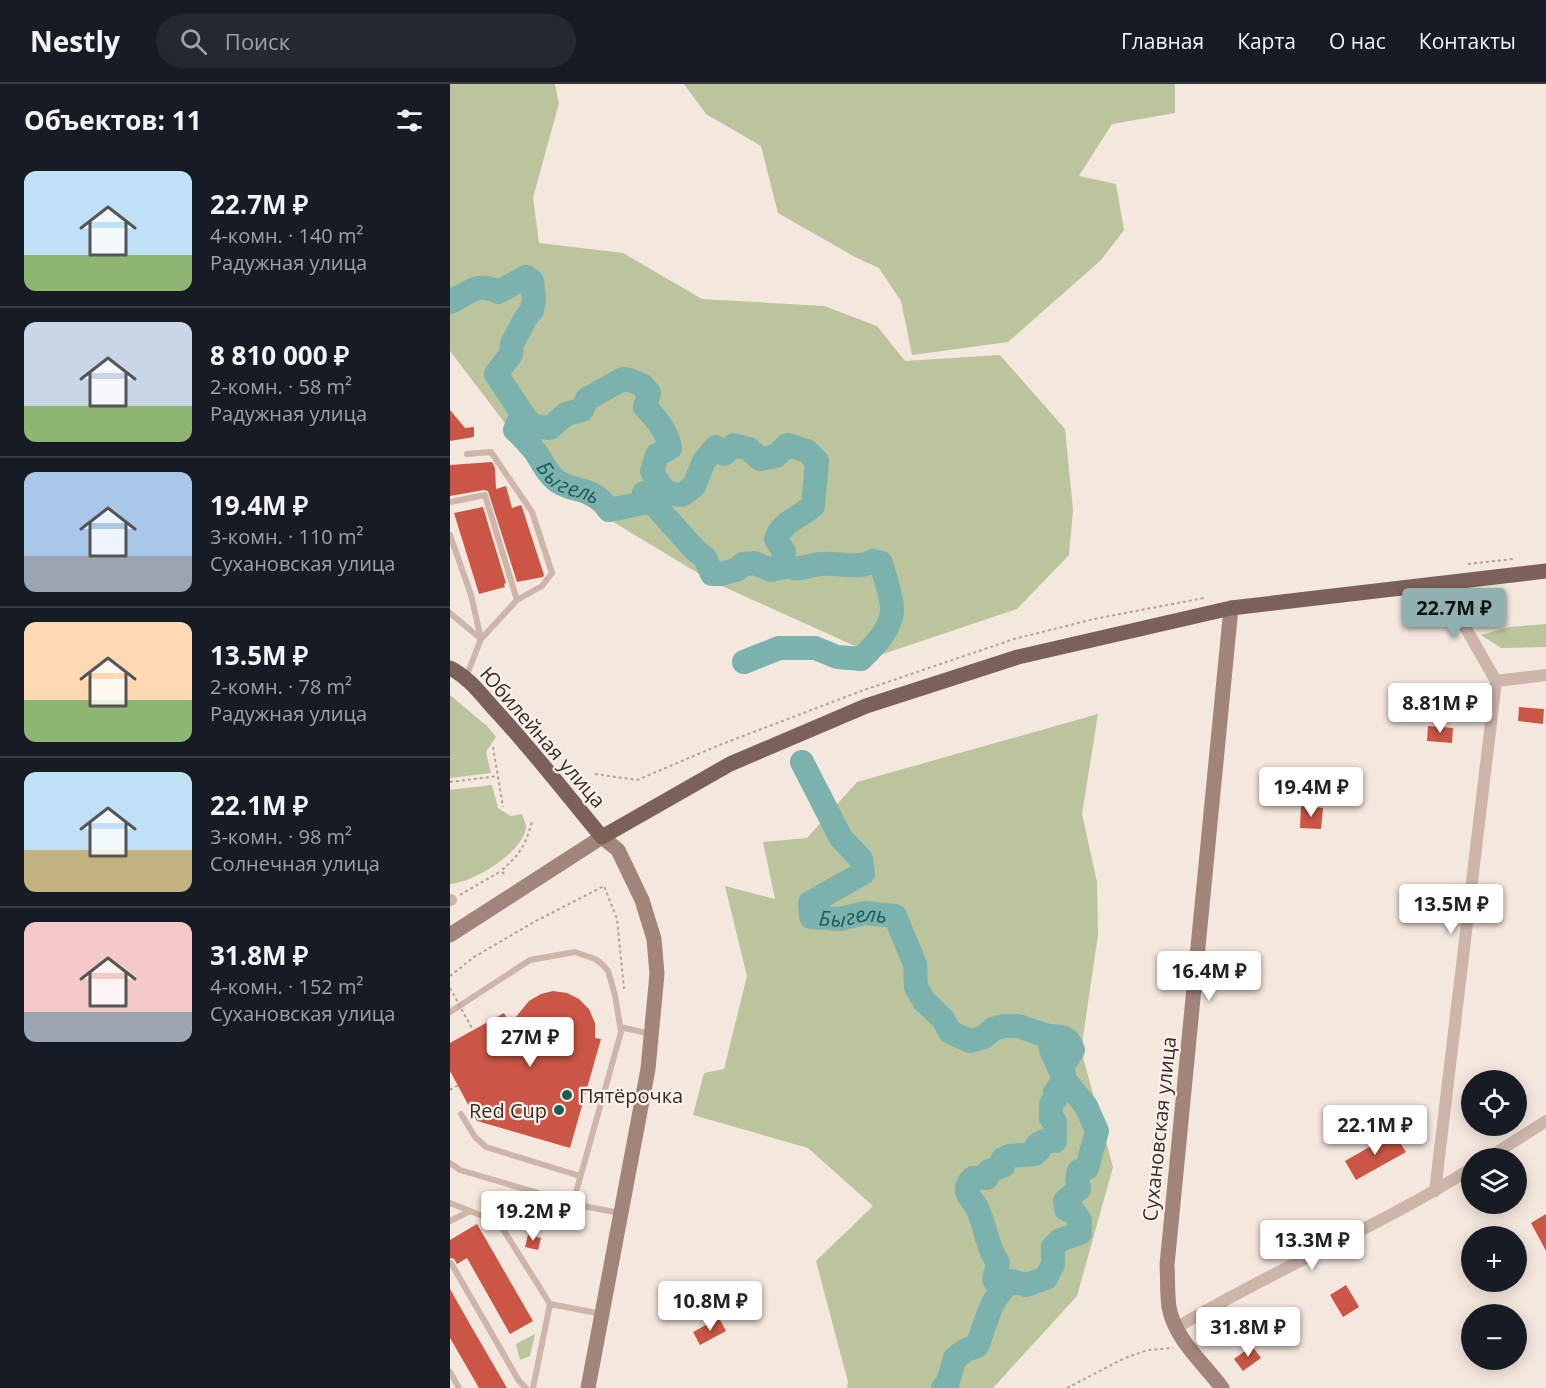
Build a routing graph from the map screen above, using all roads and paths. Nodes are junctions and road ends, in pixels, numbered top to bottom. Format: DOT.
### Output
graph roads {
  1 [pos="468,454"];
  2 [pos="450,502"];
  3 [pos="450,536"];
  4 [pos="1546,571"];
  5 [pos="1458,581"];
  6 [pos="518,600"];
  7 [pos="1231,608"];
  8 [pos="450,613"];
  9 [pos="481,639"];
  10 [pos="450,668"];
  11 [pos="1546,675"];
  12 [pos="466,678"];
  13 [pos="1496,681"];
  14 [pos="493,747"];
  15 [pos="595,774"];
  16 [pos="498,776"];
  17 [pos="637,780"];
  18 [pos="450,782"];
  19 [pos="503,807"];
  20 [pos="532,821"];
  21 [pos="602,837"];
  22 [pos="451,900"];
  23 [pos="531,918"];
  24 [pos="534,922"];
  25 [pos="450,935"];
  26 [pos="450,976"];
  27 [pos="450,988"];
  28 [pos="624,992"];
  29 [pos="450,1012"];
  30 [pos="620,1027"];
  31 [pos="473,1030"];
  32 [pos="651,1034"];
  33 [pos="458,1085"];
  34 [pos="450,1090"];
  35 [pos="461,1114"];
  36 [pos="1546,1121"];
  37 [pos="1504,1148"];
  38 [pos="450,1163"];
  39 [pos="1461,1175"];
  40 [pos="580,1176"];
  41 [pos="1435,1191"];
  42 [pos="450,1203"];
  43 [pos="573,1203"];
  44 [pos="470,1211"];
  45 [pos="621,1213"];
  46 [pos="450,1221"];
  47 [pos="450,1263"];
  48 [pos="550,1305"];
  49 [pos="602,1314"];
  50 [pos="1176,1328"];
  51 [pos="1187,1347"];
  52 [pos="450,1372"];
  53 [pos="459,1388"];
  54 [pos="526,1388"];
  55 [pos="533,1388"];
  56 [pos="588,1388"];
  57 [pos="1068,1388"];
  58 [pos="1222,1388"];
  1 -- 6 [label="lane"];
  2 -- 6 [label="lane"];
  3 -- 9 [label="lane"];
  4 -- 5 [label="main road"];
  5 -- 7 [label="main road"];
  5 -- 13 [label="street"];
  6 -- 9 [label="lane"];
  7 -- 21 [label="main road"];
  7 -- 50 [label="street, Сухановская улица"];
  8 -- 9 [label="lane"];
  9 -- 12 [label="lane"];
  10 -- 12 [label="main road, Юбилейная улица"];
  11 -- 13 [label="street"];
  12 -- 21 [label="main road, Юбилейная улица"];
  13 -- 41 [label="street"];
  14 -- 16 [label="path"];
  15 -- 17 [label="path"];
  16 -- 18 [label="path"];
  16 -- 19 [label="path"];
  20 -- 22 [label="path"];
  21 -- 25 [label="street"];
  21 -- 32 [label="street"];
  23 -- 24 [label="path"];
  24 -- 26 [label="path"];
  24 -- 28 [label="path"];
  27 -- 31 [label="path, bridge"];
  29 -- 30 [label="lane"];
  30 -- 32 [label="lane"];
  30 -- 40 [label="lane"];
  32 -- 45 [label="street"];
  33 -- 34 [label="path"];
  35 -- 40 [label="lane"];
  36 -- 37 [label="street"];
  38 -- 43 [label="lane"];
  39 -- 41 [label="street"];
  40 -- 43 [label="lane"];
  41 -- 50 [label="street"];
  42 -- 44 [label="lane"];
  43 -- 45 [label="lane"];
  44 -- 46 [label="lane"];
  44 -- 48 [label="lane"];
  45 -- 49 [label="street"];
  47 -- 54 [label="lane"];
  48 -- 49 [label="lane"];
  48 -- 55 [label="lane"];
  49 -- 56 [label="street"];
  50 -- 51 [label="street, Сухановская улица"];
  51 -- 57 [label="path"];
  51 -- 58 [label="street, Сухановская улица"];
  52 -- 53 [label="lane"];
}
